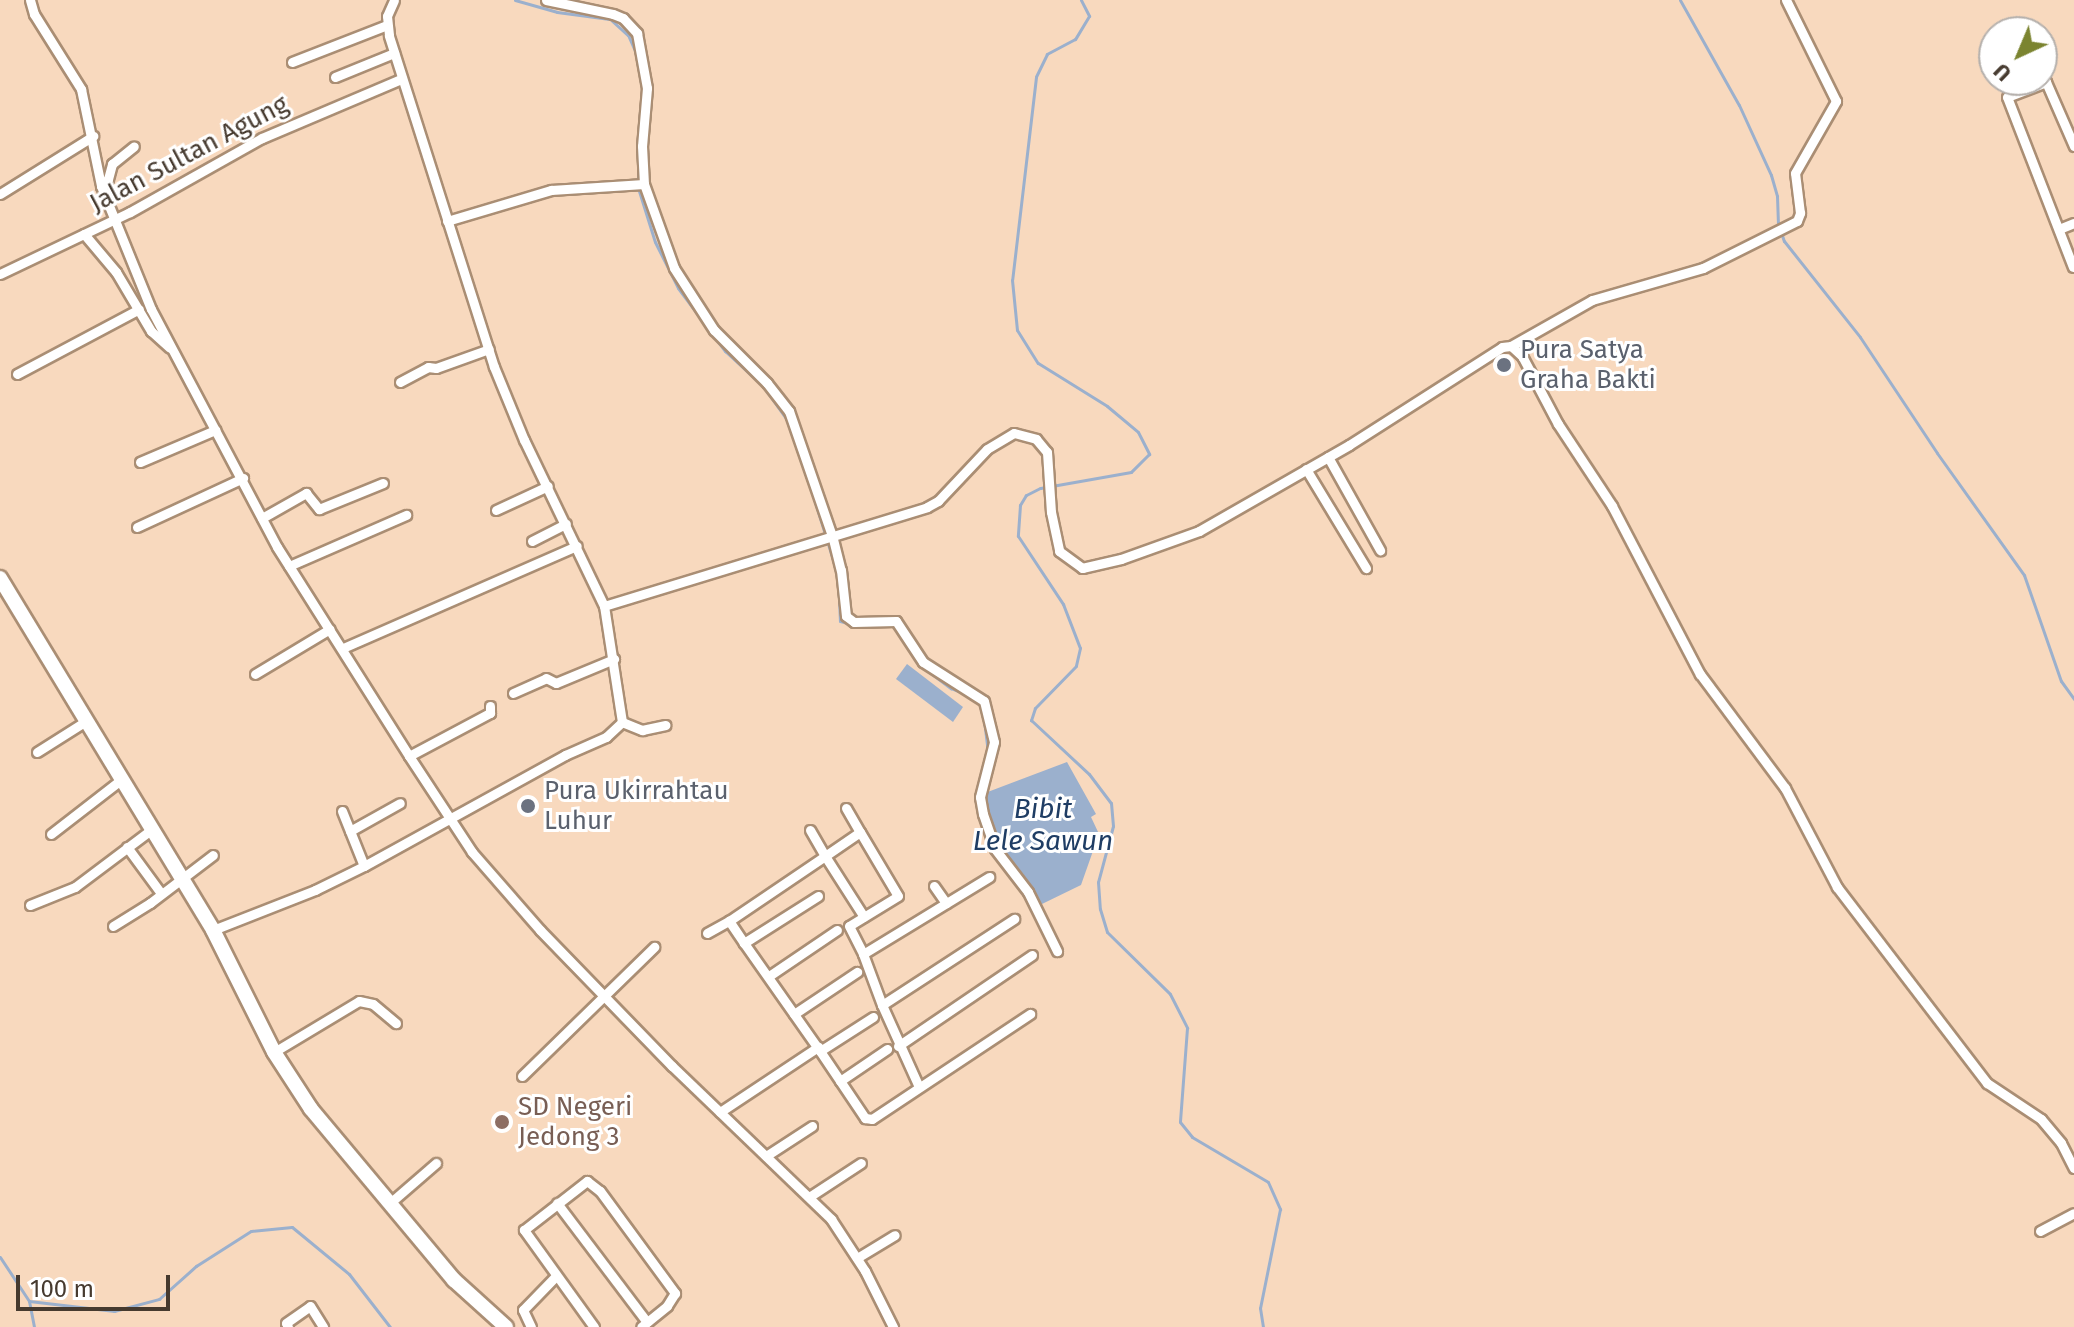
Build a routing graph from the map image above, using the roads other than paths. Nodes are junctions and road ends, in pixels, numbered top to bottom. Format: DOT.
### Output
graph roads {
  1 [pos="30,0"];
  2 [pos="394,0"];
  3 [pos="546,0"];
  4 [pos="1786,0"];
  5 [pos="387,25"];
  6 [pos="394,53"];
  7 [pos="292,62"];
  8 [pos="335,77"];
  9 [pos="401,79"];
  10 [pos="93,136"];
  11 [pos="134,146"];
  12 [pos="2074,146"];
  13 [pos="644,184"];
  14 [pos="101,186"];
  15 [pos="0,194"];
  16 [pos="113,220"];
  17 [pos="447,221"];
  18 [pos="2074,223"];
  19 [pos="2059,229"];
  20 [pos="84,234"];
  21 [pos="2073,267"];
  22 [pos="0,274"];
  23 [pos="139,309"];
  24 [pos="1511,346"];
  25 [pos="172,349"];
  26 [pos="489,349"];
  27 [pos="17,374"];
  28 [pos="400,382"];
  29 [pos="215,430"];
  30 [pos="1328,457"];
  31 [pos="140,462"];
  32 [pos="1306,469"];
  33 [pos="243,478"];
  34 [pos="383,483"];
  35 [pos="548,486"];
  36 [pos="496,510"];
  37 [pos="406,515"];
  38 [pos="262,518"];
  39 [pos="566,524"];
  40 [pos="137,527"];
  41 [pos="828,540"];
  42 [pos="532,541"];
  43 [pos="577,546"];
  44 [pos="1380,550"];
  45 [pos="289,566"];
  46 [pos="1366,568"];
  47 [pos="0,578"];
  48 [pos="604,606"];
  49 [pos="330,629"];
  50 [pos="343,648"];
  51 [pos="614,659"];
  52 [pos="255,674"];
  53 [pos="513,693"];
  54 [pos="490,706"];
  55 [pos="86,721"];
  56 [pos="622,722"];
  57 [pos="665,725"];
  58 [pos="37,752"];
  59 [pos="409,756"];
  60 [pos="122,779"];
  61 [pos="400,803"];
  62 [pos="846,808"];
  63 [pos="342,811"];
  64 [pos="451,819"];
  65 [pos="151,830"];
  66 [pos="810,830"];
  67 [pos="350,831"];
  68 [pos="860,832"];
  69 [pos="51,834"];
  70 [pos="127,847"];
  71 [pos="213,855"];
  72 [pos="825,856"];
  73 [pos="364,866"];
  74 [pos="989,877"];
  75 [pos="179,878"];
  76 [pos="934,886"];
  77 [pos="160,892"];
  78 [pos="818,896"];
  79 [pos="946,903"];
  80 [pos="30,905"];
  81 [pos="864,917"];
  82 [pos="1014,919"];
  83 [pos="729,921"];
  84 [pos="113,926"];
  85 [pos="213,930"];
  86 [pos="837,930"];
  87 [pos="707,933"];
  88 [pos="744,943"];
  89 [pos="654,947"];
  90 [pos="1057,951"];
  91 [pos="863,954"];
  92 [pos="1032,955"];
  93 [pos="857,972"];
  94 [pos="769,976"];
  95 [pos="604,998"];
  96 [pos="882,1005"];
  97 [pos="794,1014"];
  98 [pos="1030,1014"];
  99 [pos="873,1017"];
  100 [pos="396,1023"];
  101 [pos="898,1046"];
  102 [pos="819,1049"];
  103 [pos="887,1049"];
  104 [pos="274,1052"];
  105 [pos="522,1076"];
  106 [pos="840,1081"];
  107 [pos="919,1087"];
  108 [pos="720,1112"];
  109 [pos="812,1126"];
  110 [pos="766,1156"];
  111 [pos="436,1163"];
  112 [pos="861,1163"];
  113 [pos="2073,1166"];
  114 [pos="809,1197"];
  115 [pos="390,1203"];
  116 [pos="557,1203"];
  117 [pos="2074,1213"];
  118 [pos="2040,1231"];
  119 [pos="895,1235"];
  120 [pos="857,1258"];
  121 [pos="556,1276"];
  122 [pos="644,1325"];
  123 [pos="288,1327"];
  124 [pos="323,1327"];
  125 [pos="506,1327"];
  126 [pos="531,1327"];
  127 [pos="594,1327"];
  128 [pos="893,1327"];
  1 -- 10 [label="street"];
  2 -- 5 [label="street"];
  3 -- 13 [label="street"];
  4 -- 24 [label="street"];
  5 -- 6 [label="street"];
  5 -- 7 [label="street"];
  6 -- 8 [label="street"];
  6 -- 9 [label="street"];
  9 -- 16 [label="street, Jalan Sultan Agung"];
  9 -- 17 [label="street"];
  10 -- 14 [label="street"];
  10 -- 15 [label="street"];
  11 -- 14 [label="street"];
  12 -- 19 [label="street"];
  13 -- 17 [label="street"];
  13 -- 41 [label="street"];
  14 -- 16 [label="street"];
  16 -- 20 [label="street, Jalan Sultan Agung"];
  16 -- 25 [label="street"];
  17 -- 26 [label="street"];
  18 -- 19 [label="street"];
  19 -- 21 [label="street"];
  20 -- 22 [label="street, Jalan Sultan Agung"];
  20 -- 23 [label="street"];
  23 -- 25 [label="street"];
  23 -- 27 [label="street"];
  24 -- 30 [label="street"];
  24 -- 113 [label="street"];
  25 -- 29 [label="street"];
  26 -- 28 [label="street"];
  26 -- 35 [label="street"];
  29 -- 31 [label="street"];
  29 -- 33 [label="street"];
  30 -- 32 [label="street"];
  30 -- 44 [label="street"];
  32 -- 41 [label="street"];
  32 -- 46 [label="street"];
  33 -- 38 [label="street"];
  33 -- 40 [label="street"];
  34 -- 38 [label="street"];
  35 -- 36 [label="street"];
  35 -- 39 [label="street"];
  37 -- 45 [label="street"];
  38 -- 45 [label="street"];
  39 -- 42 [label="street"];
  39 -- 43 [label="street"];
  41 -- 48 [label="street"];
  41 -- 90 [label="street"];
  43 -- 48 [label="street"];
  43 -- 50 [label="street"];
  45 -- 49 [label="street"];
  47 -- 55 [label="street"];
  48 -- 51 [label="street"];
  49 -- 50 [label="street"];
  49 -- 52 [label="street"];
  50 -- 59 [label="street"];
  51 -- 53 [label="street"];
  51 -- 56 [label="street"];
  54 -- 59 [label="street"];
  55 -- 58 [label="street"];
  55 -- 60 [label="street"];
  56 -- 57 [label="street"];
  56 -- 64 [label="street"];
  59 -- 64 [label="street"];
  60 -- 65 [label="street"];
  60 -- 69 [label="street"];
  61 -- 67 [label="street"];
  62 -- 68 [label="street"];
  63 -- 67 [label="street"];
  64 -- 73 [label="street"];
  64 -- 95 [label="street"];
  65 -- 70 [label="street"];
  65 -- 75 [label="street"];
  66 -- 72 [label="street"];
  67 -- 73 [label="street"];
  68 -- 72 [label="street"];
  68 -- 81 [label="street"];
  70 -- 77 [label="street"];
  70 -- 80 [label="street"];
  71 -- 75 [label="street"];
  72 -- 81 [label="street"];
  72 -- 83 [label="street"];
  73 -- 85 [label="street"];
  74 -- 79 [label="street"];
  75 -- 77 [label="street"];
  75 -- 85 [label="street"];
  76 -- 79 [label="street"];
  77 -- 84 [label="street"];
  78 -- 88 [label="street"];
  79 -- 91 [label="street"];
  81 -- 91 [label="street"];
  82 -- 96 [label="street"];
  83 -- 87 [label="street"];
  83 -- 88 [label="street"];
  85 -- 104 [label="street"];
  86 -- 94 [label="street"];
  88 -- 94 [label="street"];
  89 -- 95 [label="street"];
  91 -- 96 [label="street"];
  92 -- 101 [label="street"];
  93 -- 97 [label="street"];
  94 -- 97 [label="street"];
  95 -- 105 [label="street"];
  95 -- 108 [label="street"];
  96 -- 101 [label="street"];
  97 -- 102 [label="street"];
  98 -- 107 [label="street"];
  99 -- 102 [label="street"];
  100 -- 104 [label="street"];
  101 -- 107 [label="street"];
  102 -- 106 [label="street"];
  102 -- 108 [label="street"];
  103 -- 106 [label="street"];
  104 -- 115 [label="street"];
  106 -- 107 [label="street"];
  108 -- 110 [label="street"];
  109 -- 110 [label="street"];
  110 -- 114 [label="street"];
  111 -- 115 [label="street"];
  112 -- 114 [label="street"];
  114 -- 120 [label="street"];
  115 -- 125 [label="street"];
  116 -- 121 [label="street"];
  116 -- 122 [label="street"];
  116 -- 122 [label="street"];
  117 -- 118 [label="street"];
  119 -- 120 [label="street"];
  120 -- 128 [label="street"];
  121 -- 126 [label="street"];
  121 -- 127 [label="street"];
  123 -- 124 [label="street"];
}
